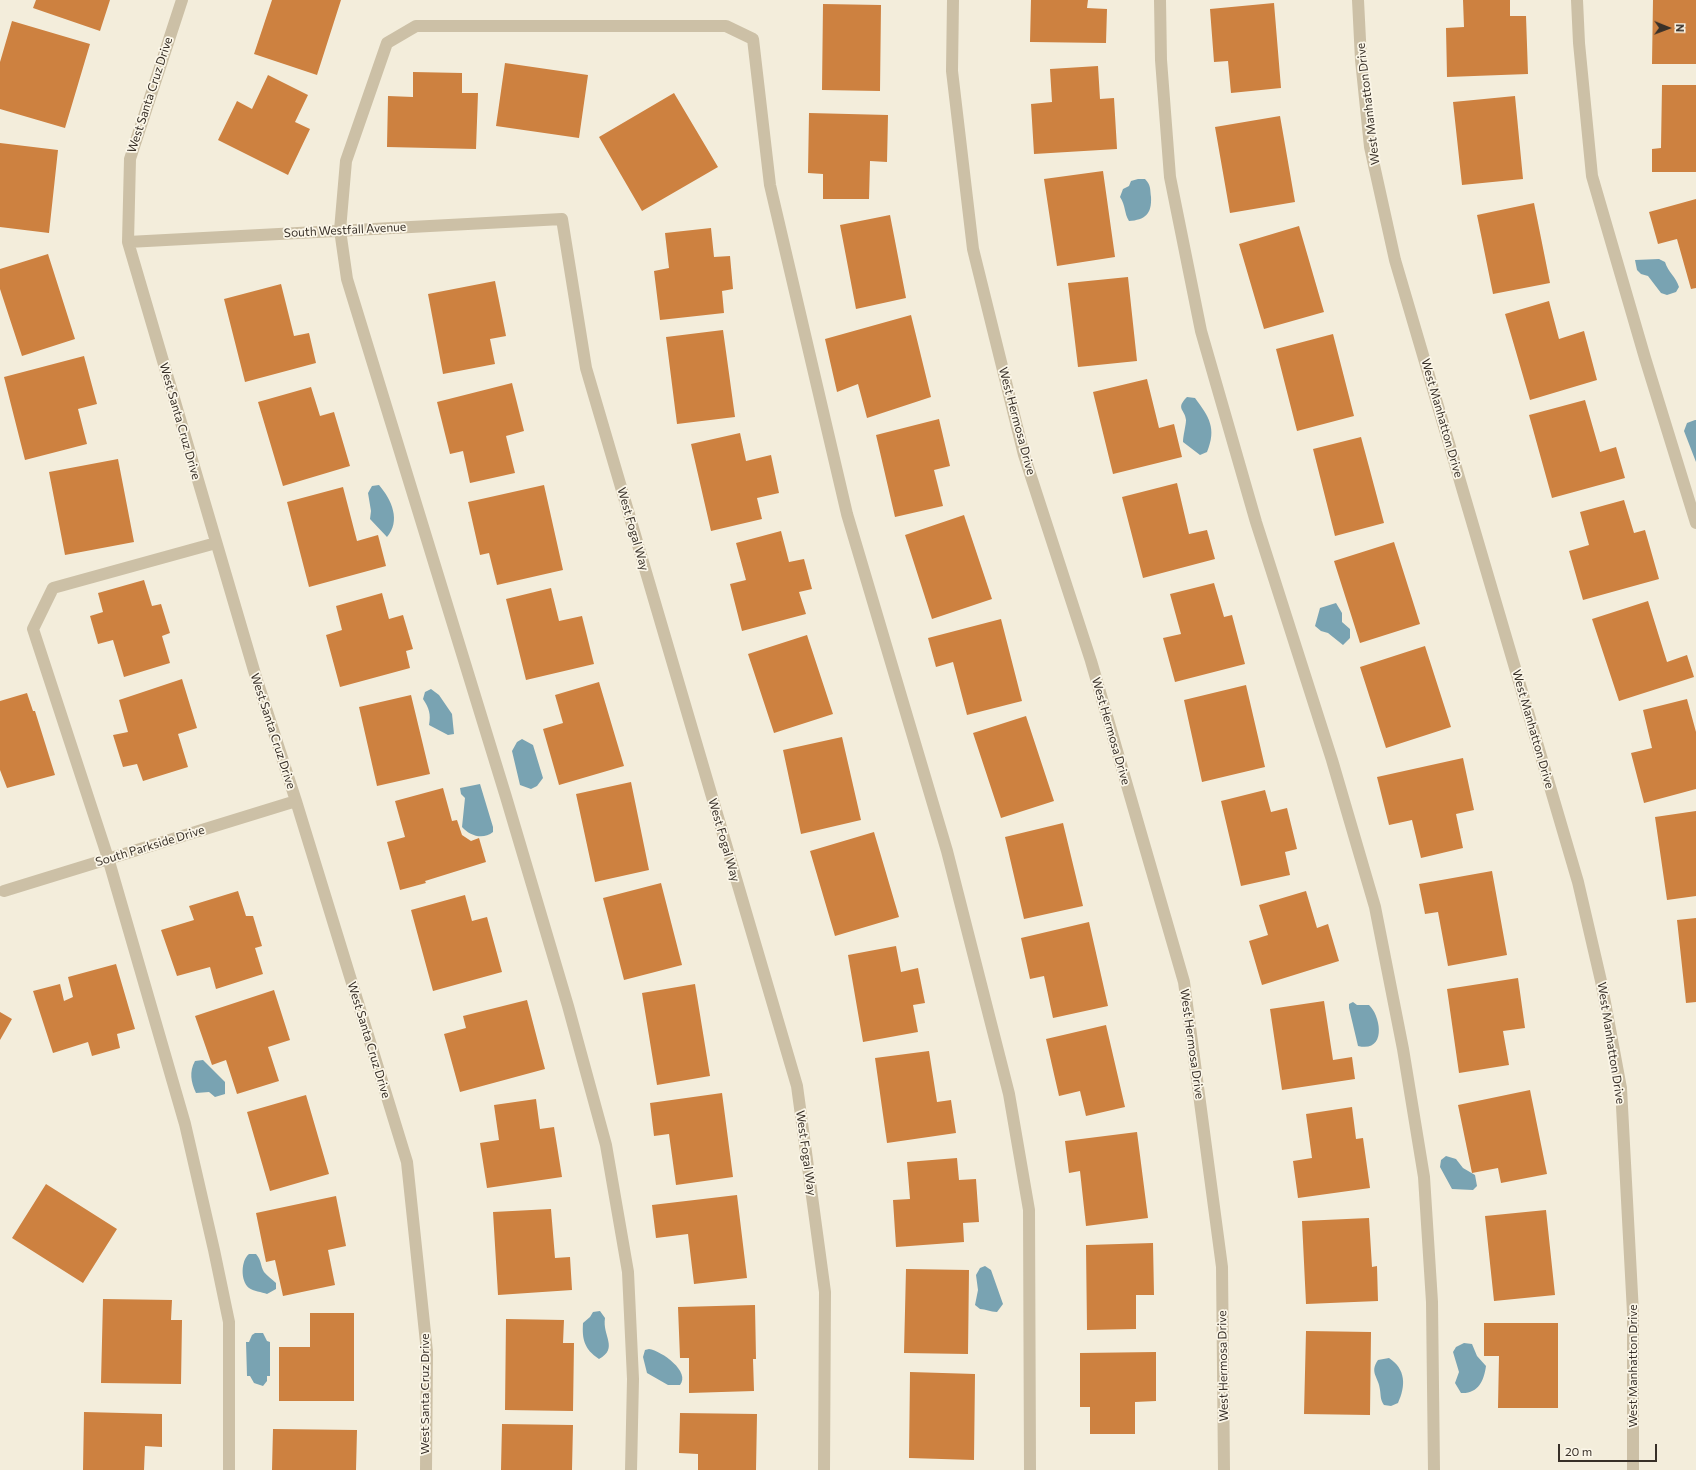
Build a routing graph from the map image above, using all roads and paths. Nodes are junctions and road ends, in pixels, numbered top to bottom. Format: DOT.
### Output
graph roads {
  1 [pos="182,0"];
  2 [pos="953,0"];
  3 [pos="1160,0"];
  4 [pos="1358,0"];
  5 [pos="1577,0"];
  6 [pos="562,219"];
  7 [pos="340,230"];
  8 [pos="128,242"];
  9 [pos="1696,523"];
  10 [pos="216,543"];
  11 [pos="296,801"];
  12 [pos="108,858"];
  13 [pos="4,891"];
  14 [pos="229,1470"];
  15 [pos="426,1470"];
  16 [pos="632,1470"];
  17 [pos="824,1470"];
  18 [pos="1030,1470"];
  19 [pos="1224,1470"];
  20 [pos="1434,1470"];
  21 [pos="1633,1470"];
  1 -- 8 [label="street, West Santa Cruz Drive"];
  2 -- 19 [label="street, West Hermosa Drive"];
  3 -- 20 [label="street"];
  4 -- 21 [label="street, West Manhatton Drive"];
  5 -- 9 [label="street"];
  6 -- 7 [label="street, South Westfall Avenue"];
  6 -- 17 [label="street, West Fogal Way"];
  7 -- 8 [label="street, South Westfall Avenue"];
  7 -- 16 [label="street"];
  7 -- 18 [label="street"];
  8 -- 10 [label="street, West Santa Cruz Drive"];
  10 -- 11 [label="street, West Santa Cruz Drive"];
  10 -- 12 [label="street"];
  11 -- 12 [label="street, South Parkside Drive"];
  11 -- 15 [label="street, West Santa Cruz Drive"];
  12 -- 13 [label="street, South Parkside Drive"];
  12 -- 14 [label="street"];
}
